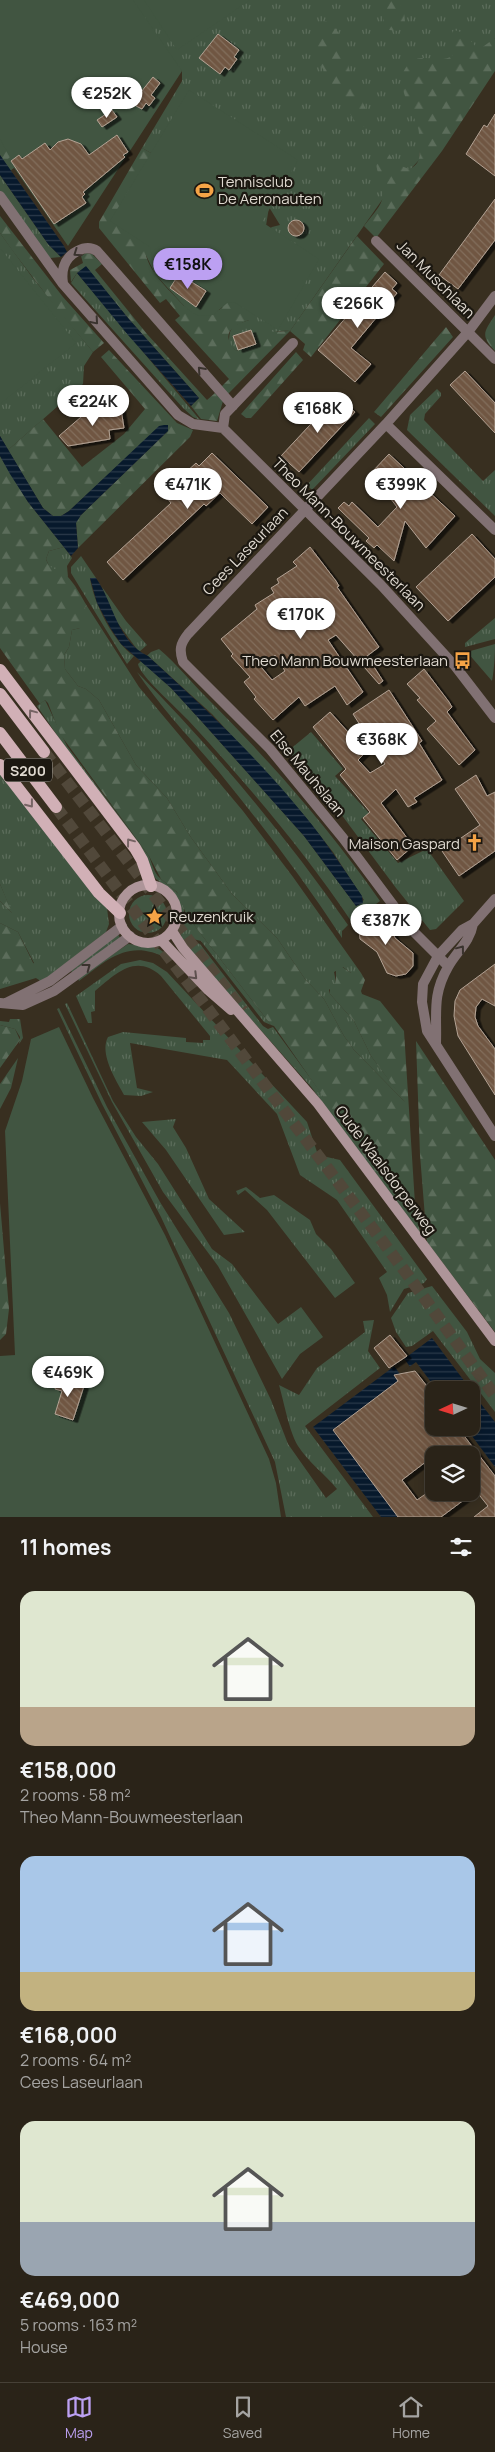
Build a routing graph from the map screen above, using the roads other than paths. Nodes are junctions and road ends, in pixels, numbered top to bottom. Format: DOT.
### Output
graph roads {
  1 [pos="0,196"];
  2 [pos="376,241"];
  3 [pos="63,284"];
  4 [pos="495,296"];
  5 [pos="468,332"];
  6 [pos="294,343"];
  7 [pos="495,359"];
  8 [pos="233,406"];
  9 [pos="386,424"];
  10 [pos="223,428"];
  11 [pos="305,510"];
  12 [pos="495,530"];
  13 [pos="180,650"];
  14 [pos="0,670"];
  15 [pos="0,694"];
  16 [pos="495,718"];
  17 [pos="0,733"];
  18 [pos="44,752"];
  19 [pos="0,765"];
  20 [pos="56,807"];
  21 [pos="151,886"];
  22 [pos="495,899"];
  23 [pos="120,913"];
  24 [pos="473,924"];
  25 [pos="122,926"];
  26 [pos="172,931"];
  27 [pos="130,936"];
  28 [pos="161,940"];
  29 [pos="438,956"];
  30 [pos="448,966"];
  31 [pos="435,1000"];
  32 [pos="422,1002"];
  33 [pos="3,1003"];
  34 [pos="246,1022"];
  35 [pos="436,1043"];
  36 [pos="495,1136"];
  37 [pos="495,1342"];
  1 -- 3 [label="street"];
  2 -- 5 [label="street, Jan Muschlaan"];
  8 -- 3 [label="street, one-way"];
  3 -- 10 [label="street, one-way"];
  4 -- 5 [label="street, Cees Laseurlaan"];
  5 -- 7 [label="street, Jan Muschlaan"];
  5 -- 9 [label="street, Cees Laseurlaan"];
  6 -- 8 [label="street"];
  8 -- 10 [label="street"];
  9 -- 11 [label="street, Cees Laseurlaan"];
  9 -- 12 [label="street"];
  10 -- 11 [label="street, Theo Mann-Bouwmeesterlaan"];
  11 -- 13 [label="street, Cees Laseurlaan"];
  11 -- 16 [label="street, Theo Mann-Bouwmeesterlaan"];
  13 -- 29 [label="street, Else Mauhslaan"];
  21 -- 14 [label="main road, one-way"];
  15 -- 18 [label="main road, S200"];
  17 -- 20 [label="main road, S200"];
  19 -- 23 [label="main road, one-way"];
  21 -- 23 [label="main road"];
  21 -- 26 [label="main road"];
  22 -- 24 [label="street"];
  23 -- 25 [label="main road"];
  24 -- 29 [label="street"];
  30 -- 24 [label="street, one-way"];
  25 -- 27 [label="main road"];
  25 -- 33 [label="street"];
  26 -- 28 [label="main road"];
  26 -- 34 [label="main road, Oude Waalsdorperweg"];
  27 -- 28 [label="main road"];
  33 -- 27 [label="street, one-way"];
  28 -- 34 [label="main road, Oude Waalsdorperweg, one-way"];
  29 -- 30 [label="street, Else Mauhslaan"];
  29 -- 32 [label="street"];
  30 -- 31 [label="street"];
  31 -- 32 [label="street"];
  31 -- 35 [label="street"];
  32 -- 35 [label="street"];
  34 -- 37 [label="main road, Oude Waalsdorperweg"];
  35 -- 36 [label="street"];
}
